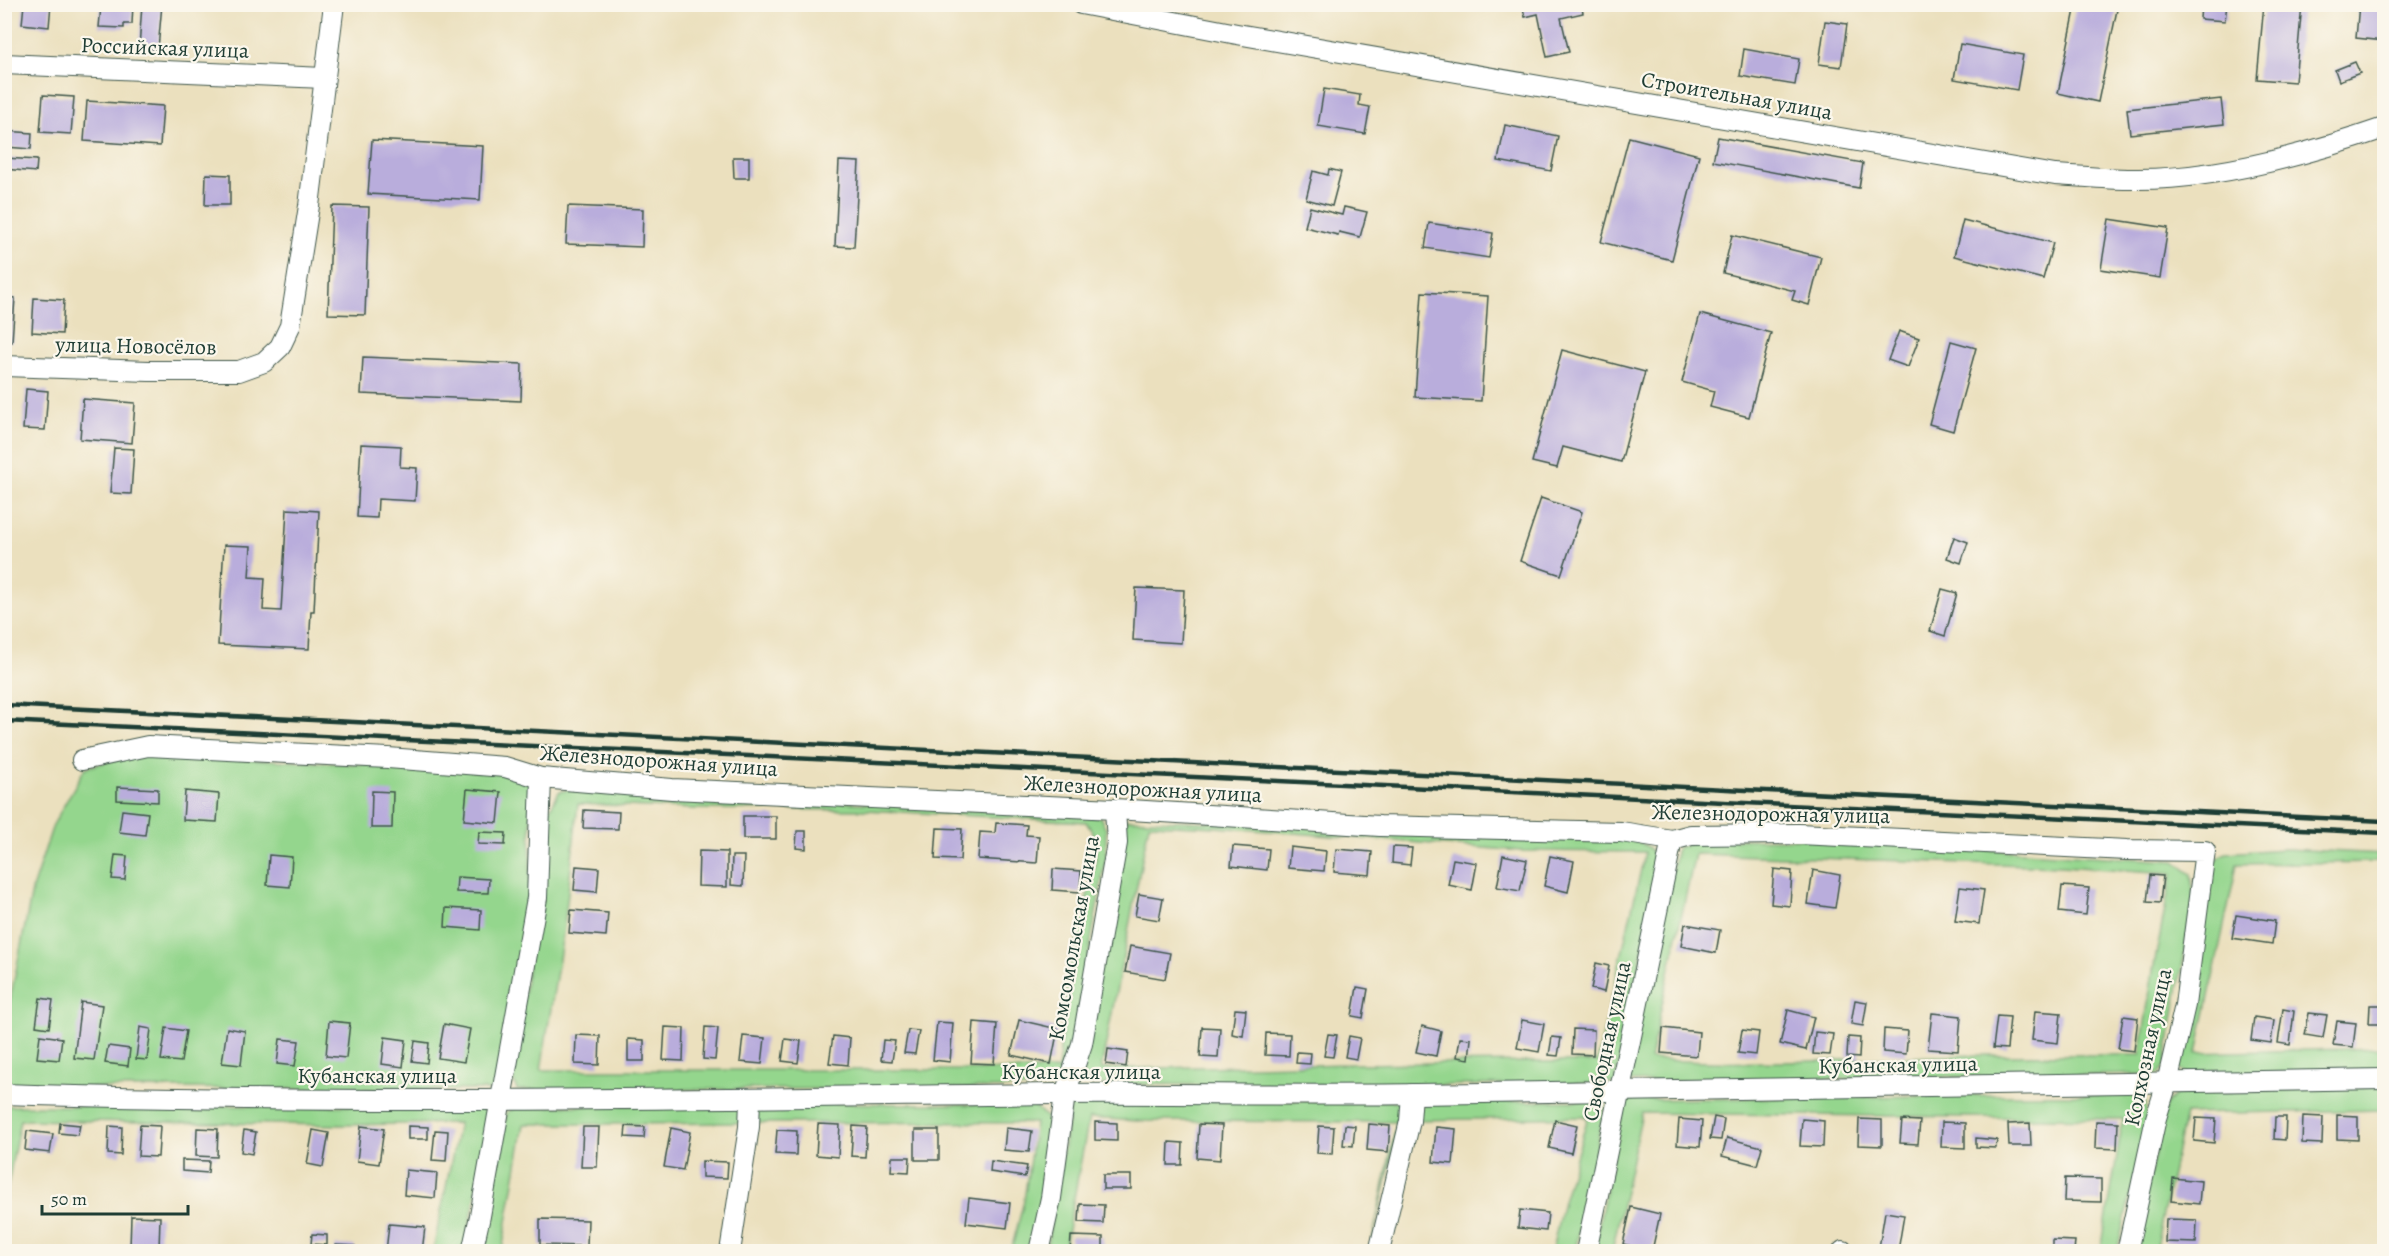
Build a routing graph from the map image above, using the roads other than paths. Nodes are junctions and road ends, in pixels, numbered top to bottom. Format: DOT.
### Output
graph roads {
  1 [pos="334,4"];
  2 [pos="1081,4"];
  3 [pos="4,64"];
  4 [pos="324,78"];
  5 [pos="2385,128"];
  6 [pos="4,366"];
  7 [pos="82,760"];
  8 [pos="541,778"];
  9 [pos="1115,809"];
  10 [pos="1672,840"];
  11 [pos="2205,851"];
  12 [pos="2385,1079"];
  13 [pos="2167,1083"];
  14 [pos="1620,1090"];
  15 [pos="4,1094"];
  16 [pos="1065,1094"];
  17 [pos="1412,1094"];
  18 [pos="750,1098"];
  19 [pos="501,1099"];
  20 [pos="472,1251"];
  21 [pos="730,1251"];
  22 [pos="1039,1251"];
  23 [pos="1379,1251"];
  24 [pos="1586,1251"];
  25 [pos="2127,1251"];
  1 -- 4 [label="street"];
  2 -- 5 [label="street, Строительная улица"];
  3 -- 4 [label="street, Российская улица"];
  4 -- 6 [label="street, улица Новосёлов"];
  7 -- 8 [label="street, Железнодорожная улица"];
  8 -- 9 [label="street, Железнодорожная улица"];
  8 -- 19 [label="street"];
  9 -- 10 [label="street, Железнодорожная улица"];
  9 -- 16 [label="street, Комсомольская улица"];
  10 -- 11 [label="street, Железнодорожная улица"];
  10 -- 14 [label="street, Свободная улица"];
  11 -- 13 [label="street, Колхозная улица"];
  12 -- 13 [label="street, Кубанская улица"];
  13 -- 14 [label="street, Кубанская улица"];
  13 -- 25 [label="street, Колхозная улица"];
  14 -- 17 [label="street, Кубанская улица"];
  14 -- 24 [label="street, Свободная улица"];
  15 -- 19 [label="street, Кубанская улица"];
  16 -- 17 [label="street, Кубанская улица"];
  16 -- 18 [label="street, Кубанская улица"];
  16 -- 22 [label="street, Комсомольская улица"];
  17 -- 23 [label="street"];
  18 -- 19 [label="street, Кубанская улица"];
  18 -- 21 [label="street"];
  19 -- 20 [label="street"];
}
